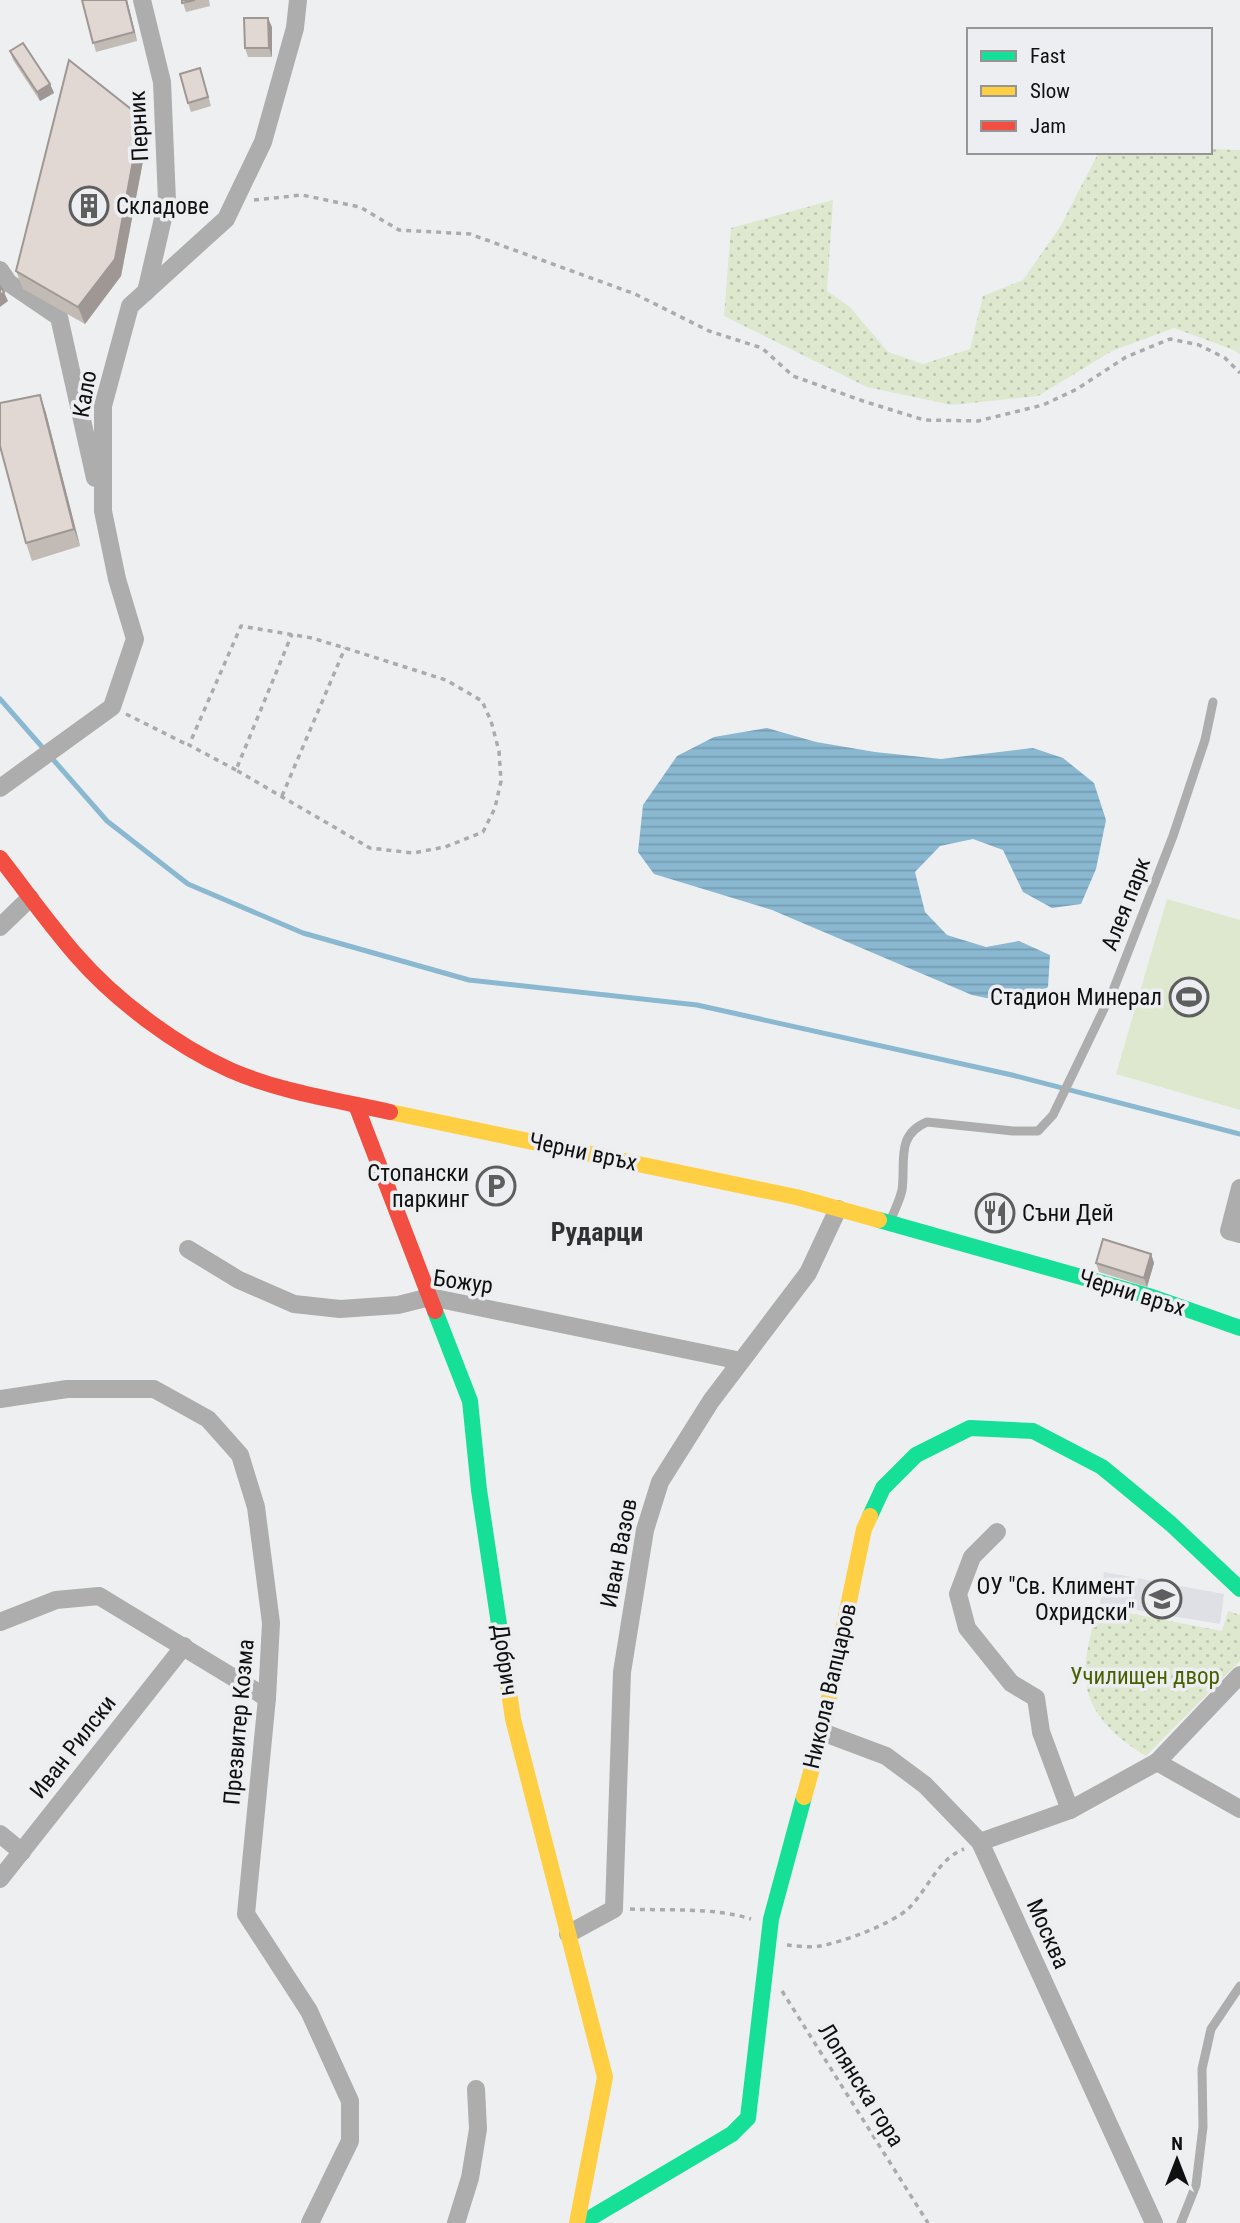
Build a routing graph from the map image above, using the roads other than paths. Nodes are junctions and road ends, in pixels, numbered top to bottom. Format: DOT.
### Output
graph roads {
  1 [pos="142,0"];
  2 [pos="298,0"];
  3 [pos="0,270"];
  4 [pos="146,292"];
  5 [pos="103,511"];
  6 [pos="1213,702"];
  7 [pos="0,788"];
  8 [pos="0,858"];
  9 [pos="30,898"];
  10 [pos="0,927"];
  11 [pos="356,1105"];
  12 [pos="1240,1188"];
  13 [pos="838,1209"];
  14 [pos="889,1223"];
  15 [pos="1240,1234"];
  16 [pos="187,1250"];
  17 [pos="430,1297"];
  18 [pos="1240,1328"];
  19 [pos="741,1361"];
  20 [pos="0,1399"];
  21 [pos="997,1532"];
  22 [pos="1240,1589"];
  23 [pos="0,1622"];
  24 [pos="184,1646"];
  25 [pos="1240,1675"];
  26 [pos="267,1698"];
  27 [pos="822,1732"];
  28 [pos="1157,1762"];
  29 [pos="1240,1809"];
  30 [pos="1070,1810"];
  31 [pos="0,1834"];
  32 [pos="980,1842"];
  33 [pos="22,1852"];
  34 [pos="0,1879"];
  35 [pos="568,1934"];
  36 [pos="1240,1986"];
  37 [pos="476,2089"];
  38 [pos="310,2223"];
  39 [pos="456,2223"];
  40 [pos="579,2223"];
  41 [pos="1154,2223"];
  42 [pos="1181,2223"];
  1 -- 4 [label="street, Перник"];
  2 -- 4 [label="street, Кало"];
  3 -- 5 [label="street"];
  4 -- 5 [label="street, Кало"];
  5 -- 7 [label="street, Кало"];
  6 -- 14 [label="lane, Алея парк"];
  8 -- 9 [label="street, Черни връх"];
  9 -- 10 [label="street"];
  9 -- 11 [label="street, Черни връх"];
  11 -- 13 [label="street, Черни връх"];
  11 -- 17 [label="street, Добрич"];
  12 -- 15 [label="street"];
  13 -- 14 [label="street, Черни връх"];
  13 -- 19 [label="street, Иван Вазов"];
  14 -- 18 [label="street, Черни връх"];
  16 -- 17 [label="street, Божур"];
  17 -- 19 [label="street, Божур"];
  17 -- 35 [label="street, Добрич"];
  19 -- 35 [label="street, Иван Вазов"];
  20 -- 26 [label="street, Презвитер Козма"];
  21 -- 30 [label="street"];
  22 -- 27 [label="street, Никола Вапцаров"];
  23 -- 24 [label="street"];
  24 -- 26 [label="street"];
  24 -- 33 [label="street, Иван Рилски"];
  25 -- 28 [label="street"];
  26 -- 38 [label="street, Презвитер Козма"];
  27 -- 32 [label="street, Москва"];
  27 -- 40 [label="street, Никола Вапцаров"];
  28 -- 29 [label="street"];
  28 -- 30 [label="street"];
  30 -- 32 [label="street"];
  31 -- 33 [label="street"];
  32 -- 41 [label="street, Москва"];
  33 -- 34 [label="street, Иван Рилски"];
  35 -- 40 [label="street, Добрич"];
  36 -- 42 [label="lane"];
  37 -- 39 [label="street"];
}
